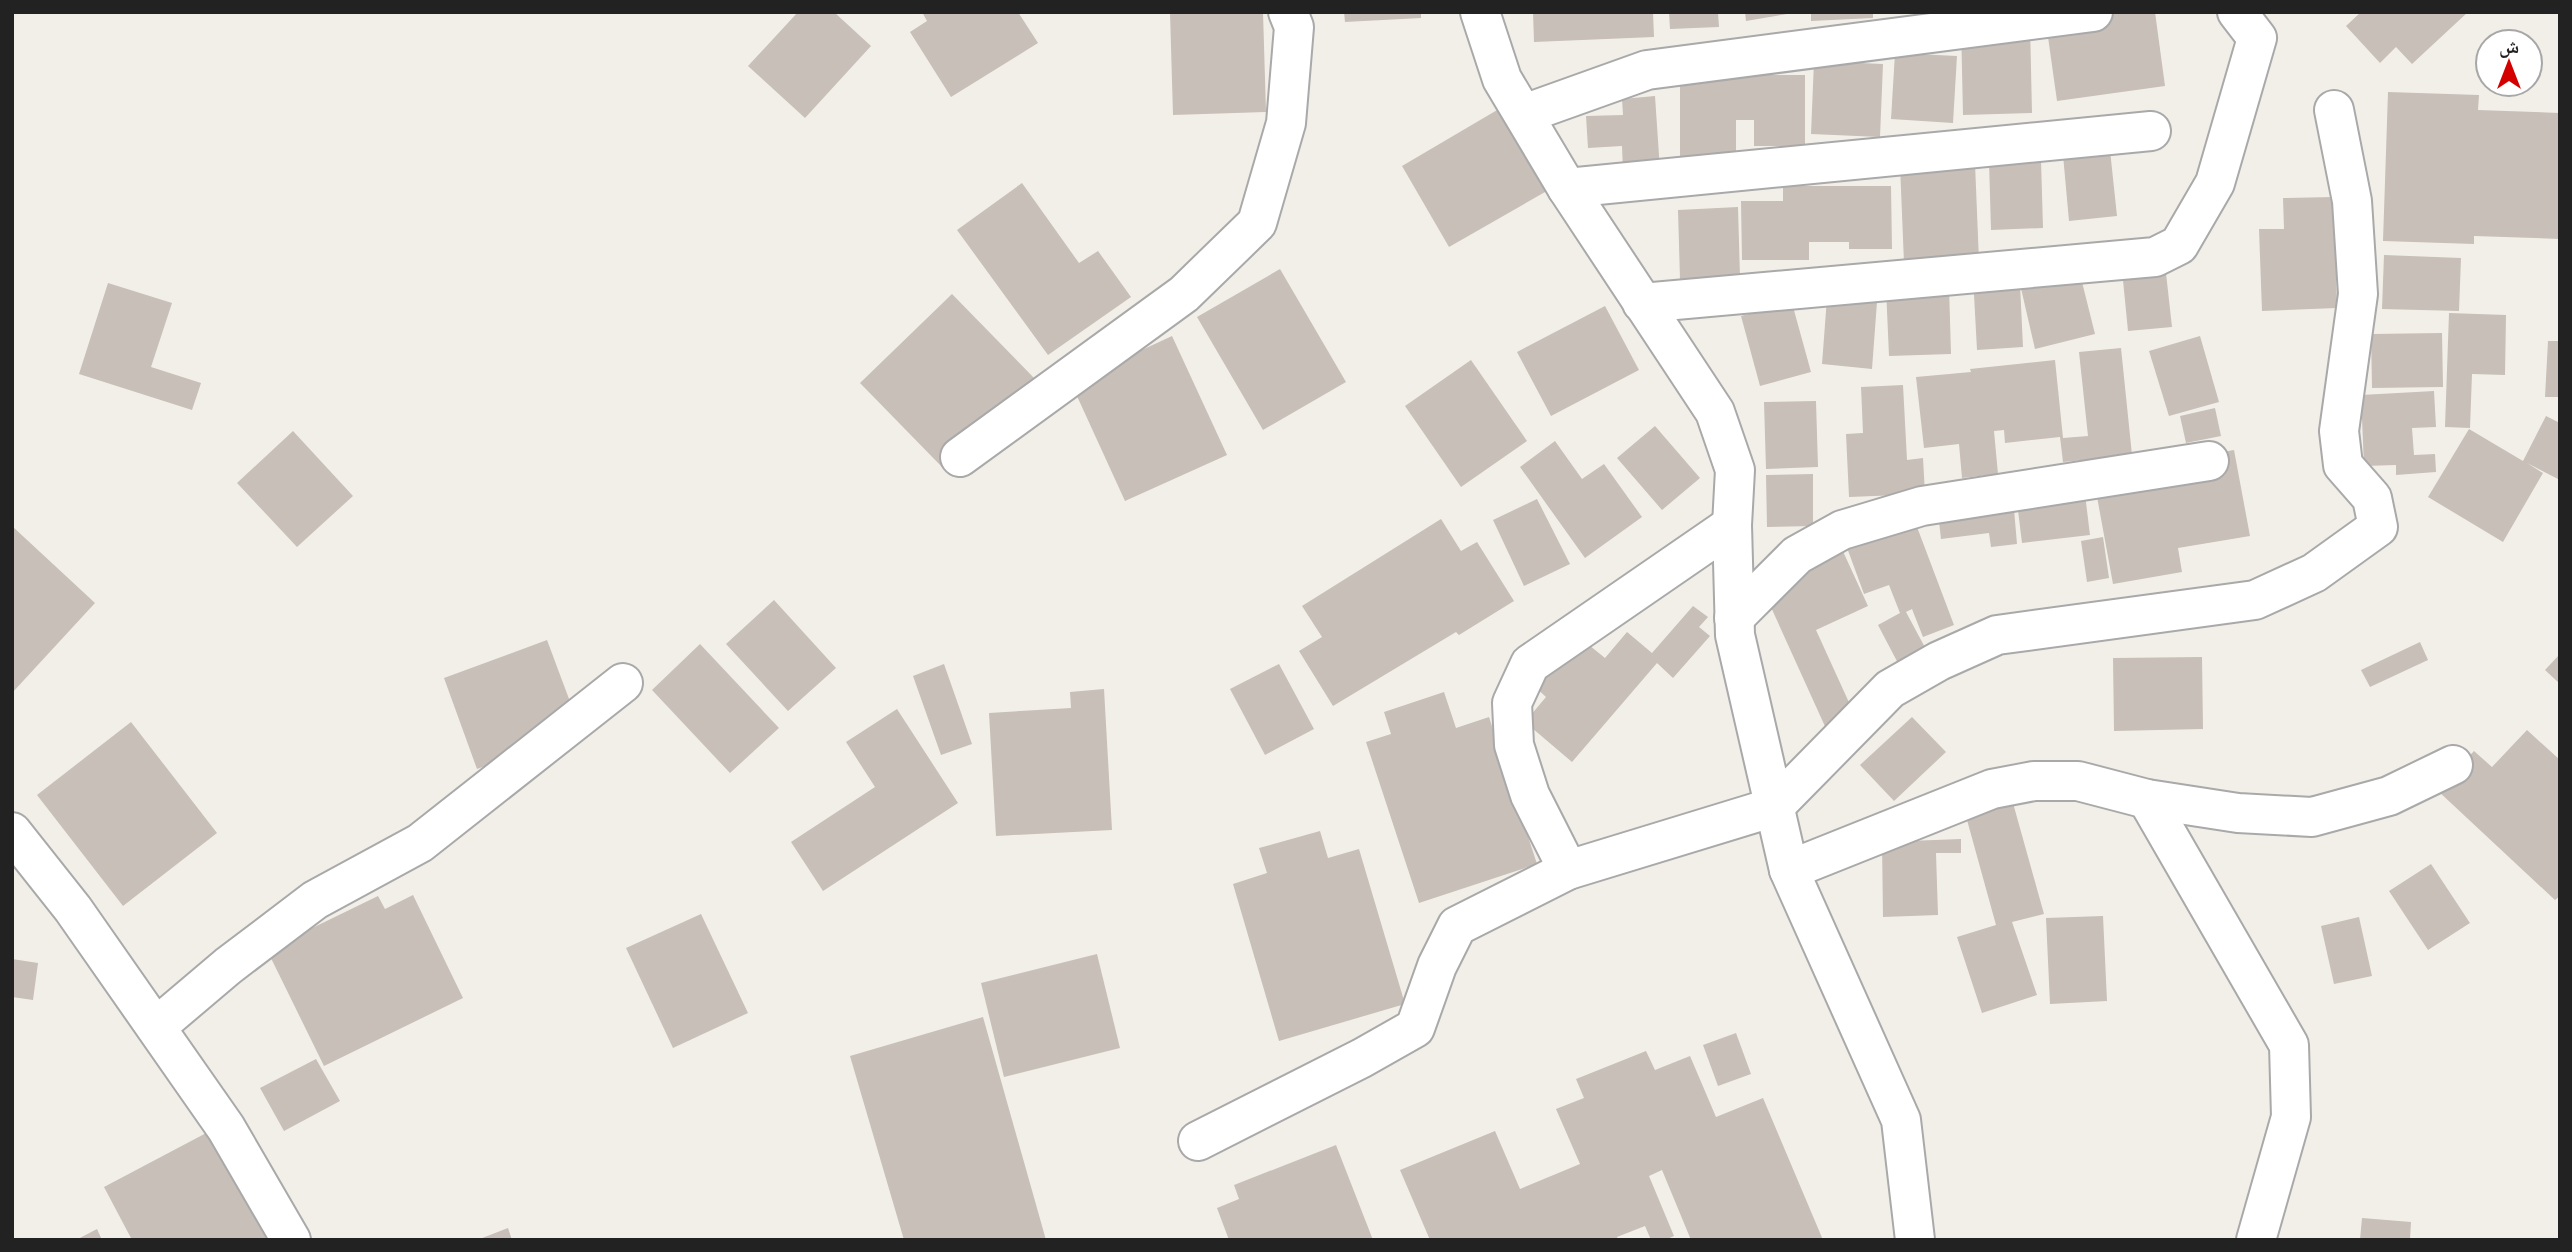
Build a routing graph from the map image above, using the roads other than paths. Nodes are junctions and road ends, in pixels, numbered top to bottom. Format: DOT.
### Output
graph roads {
  1 [pos="1288,12"];
  2 [pos="1479,12"];
  3 [pos="2093,12"];
  4 [pos="2239,13"];
  5 [pos="2334,110"];
  6 [pos="1524,114"];
  7 [pos="2151,131"];
  8 [pos="1567,188"];
  9 [pos="1642,303"];
  10 [pos="960,457"];
  11 [pos="2209,461"];
  12 [pos="1732,525"];
  13 [pos="1734,618"];
  14 [pos="623,683"];
  15 [pos="2454,765"];
  16 [pos="2147,799"];
  17 [pos="1774,807"];
  18 [pos="12,832"];
  19 [pos="1568,870"];
  20 [pos="1789,870"];
  21 [pos="156,1027"];
  22 [pos="1198,1141"];
  23 [pos="291,1240"];
  24 [pos="1914,1240"];
  25 [pos="2256,1240"];
  1 -- 10 [label="street"];
  2 -- 6 [label="street"];
  3 -- 6 [label="street"];
  4 -- 9 [label="street"];
  5 -- 17 [label="street"];
  6 -- 8 [label="street"];
  7 -- 8 [label="street"];
  8 -- 9 [label="street"];
  9 -- 12 [label="street"];
  11 -- 13 [label="street"];
  12 -- 13 [label="street"];
  12 -- 19 [label="street"];
  13 -- 17 [label="street"];
  14 -- 21 [label="street"];
  15 -- 16 [label="street"];
  16 -- 20 [label="street"];
  16 -- 25 [label="street"];
  17 -- 19 [label="street"];
  17 -- 20 [label="street"];
  18 -- 21 [label="street"];
  19 -- 22 [label="street"];
  20 -- 24 [label="street"];
  21 -- 23 [label="street"];
}
